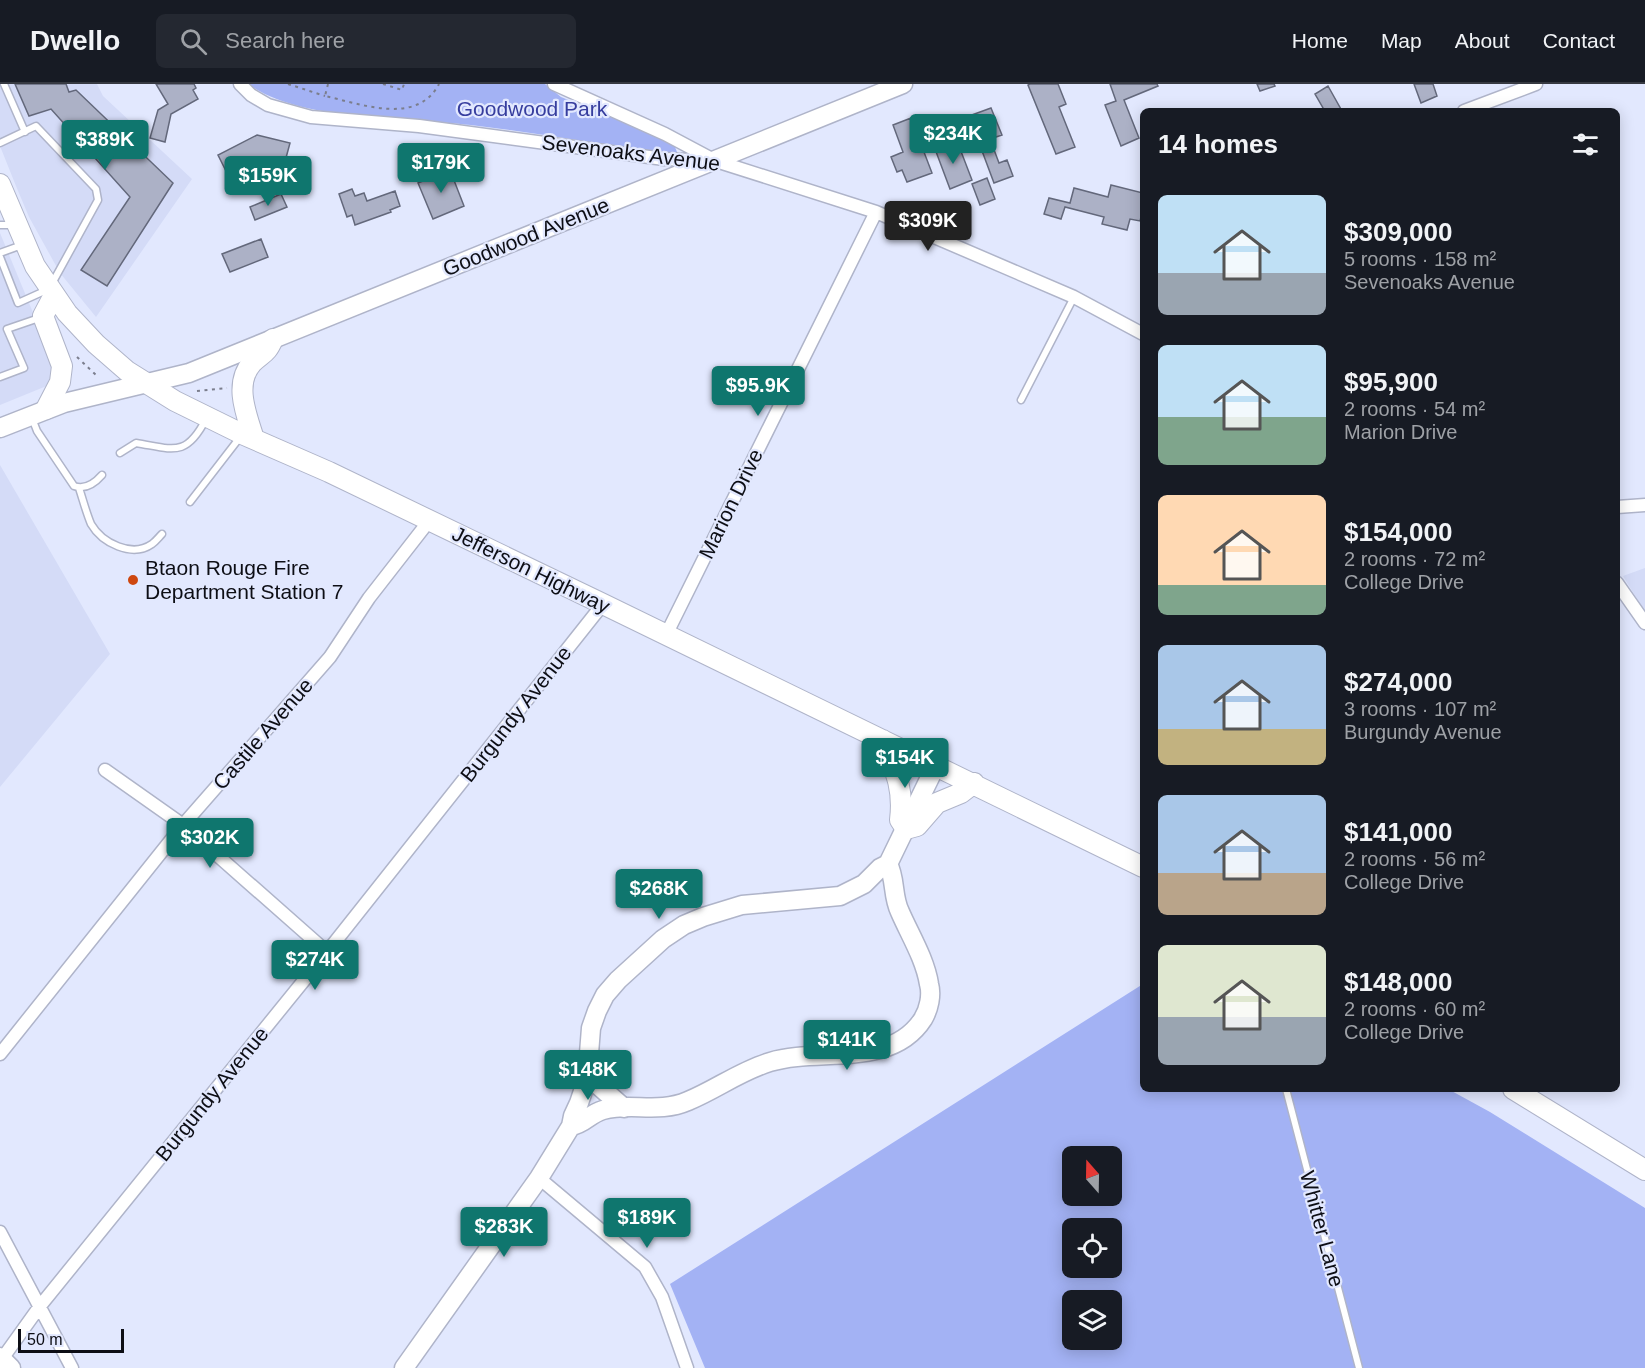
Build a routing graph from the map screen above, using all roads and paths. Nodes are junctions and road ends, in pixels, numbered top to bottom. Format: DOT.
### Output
graph roads {
  1 [pos="4,84"];
  2 [pos="240,84"];
  3 [pos="288,84"];
  4 [pos="328,84"];
  5 [pos="383,84"];
  6 [pos="404,84"];
  7 [pos="439,84"];
  8 [pos="554,84"];
  9 [pos="1536,84"];
  10 [pos="899,85"];
  11 [pos="325,96"];
  12 [pos="1472,108"];
  13 [pos="25,132"];
  14 [pos="0,143"];
  15 [pos="716,161"];
  16 [pos="0,184"];
  17 [pos="876,212"];
  18 [pos="8,225"];
  19 [pos="25,244"];
  20 [pos="0,255"];
  21 [pos="51,292"];
  22 [pos="1074,297"];
  23 [pos="43,316"];
  24 [pos="1140,332"];
  25 [pos="273,339"];
  26 [pos="73,356"];
  27 [pos="97,376"];
  28 [pos="0,377"];
  29 [pos="147,384"];
  30 [pos="200,387"];
  31 [pos="228,388"];
  32 [pos="206,390"];
  33 [pos="197,391"];
  34 [pos="1021,400"];
  35 [pos="38,412"];
  36 [pos="207,417"];
  37 [pos="0,428"];
  38 [pos="248,437"];
  39 [pos="120,453"];
  40 [pos="102,475"];
  41 [pos="80,488"];
  42 [pos="190,502"];
  43 [pos="1645,506"];
  44 [pos="1620,507"];
  45 [pos="429,521"];
  46 [pos="162,534"];
  47 [pos="1620,587"];
  48 [pos="603,604"];
  49 [pos="1645,623"];
  50 [pos="666,635"];
  51 [pos="883,740"];
  52 [pos="936,765"];
  53 [pos="105,770"];
  54 [pos="974,783"];
  55 [pos="183,825"];
  56 [pos="906,829"];
  57 [pos="888,864"];
  58 [pos="1140,866"];
  59 [pos="327,952"];
  60 [pos="0,1054"];
  61 [pos="588,1066"];
  62 [pos="1287,1092"];
  63 [pos="1518,1092"];
  64 [pos="624,1108"];
  65 [pos="571,1126"];
  66 [pos="1645,1170"];
  67 [pos="539,1178"];
  68 [pos="0,1232"];
  69 [pos="40,1306"];
  70 [pos="3,1361"];
  71 [pos="72,1368"];
  72 [pos="404,1368"];
  73 [pos="687,1368"];
  74 [pos="1359,1368"];
  1 -- 13 [label="lane"];
  2 -- 15 [label="street, Sevenoaks Avenue"];
  3 -- 11 [label="path"];
  4 -- 11 [label="path"];
  5 -- 6 [label="path"];
  7 -- 11 [label="path"];
  8 -- 15 [label="street"];
  9 -- 12 [label="street"];
  10 -- 15 [label="street, Goodwood Avenue"];
  13 -- 14 [label="lane"];
  13 -- 21 [label="lane"];
  15 -- 17 [label="street, Sevenoaks Avenue"];
  15 -- 25 [label="street, Goodwood Avenue"];
  16 -- 18 [label="main road, Jefferson Highway"];
  17 -- 22 [label="street, Sevenoaks Avenue"];
  17 -- 50 [label="street, Marion Drive"];
  18 -- 19 [label="main road, Jefferson Highway"];
  19 -- 20 [label="lane"];
  19 -- 21 [label="main road, Jefferson Highway"];
  20 -- 21 [label="lane"];
  21 -- 23 [label="main road"];
  21 -- 29 [label="main road, Jefferson Highway"];
  22 -- 24 [label="street, Sevenoaks Avenue"];
  22 -- 34 [label="lane"];
  23 -- 28 [label="lane"];
  23 -- 35 [label="main road"];
  25 -- 29 [label="street, Goodwood Avenue"];
  25 -- 38 [label="main road"];
  26 -- 27 [label="path"];
  29 -- 35 [label="street, Goodwood Avenue"];
  29 -- 36 [label="main road, Jefferson Highway"];
  30 -- 32 [label="path"];
  31 -- 32 [label="path"];
  32 -- 33 [label="path"];
  35 -- 37 [label="street, Goodwood Avenue"];
  35 -- 41 [label="lane"];
  36 -- 38 [label="main road, Jefferson Highway"];
  36 -- 39 [label="lane"];
  38 -- 42 [label="lane"];
  38 -- 45 [label="main road, Jefferson Highway"];
  40 -- 41 [label="lane"];
  41 -- 46 [label="lane"];
  43 -- 44 [label="street"];
  45 -- 48 [label="main road, Jefferson Highway"];
  45 -- 55 [label="street, Castile Avenue"];
  47 -- 49 [label="street"];
  48 -- 50 [label="main road, Jefferson Highway"];
  48 -- 59 [label="street, Burgundy Avenue"];
  50 -- 51 [label="main road, Jefferson Highway"];
  51 -- 52 [label="main road, Jefferson Highway"];
  51 -- 56 [label="main road"];
  52 -- 54 [label="main road, Jefferson Highway"];
  52 -- 56 [label="street"];
  53 -- 55 [label="street"];
  54 -- 56 [label="main road"];
  54 -- 58 [label="main road, Jefferson Highway"];
  55 -- 59 [label="street"];
  55 -- 60 [label="street, Castile Avenue"];
  56 -- 57 [label="street"];
  57 -- 61 [label="street"];
  57 -- 64 [label="street"];
  59 -- 69 [label="street, Burgundy Avenue"];
  61 -- 64 [label="street"];
  61 -- 65 [label="street"];
  62 -- 74 [label="lane, Whitter Lane"];
  63 -- 66 [label="main road"];
  64 -- 65 [label="street"];
  65 -- 67 [label="street"];
  67 -- 72 [label="street"];
  67 -- 73 [label="street"];
  68 -- 69 [label="street"];
  69 -- 70 [label="street, Burgundy Avenue"];
  69 -- 71 [label="street"];
}
